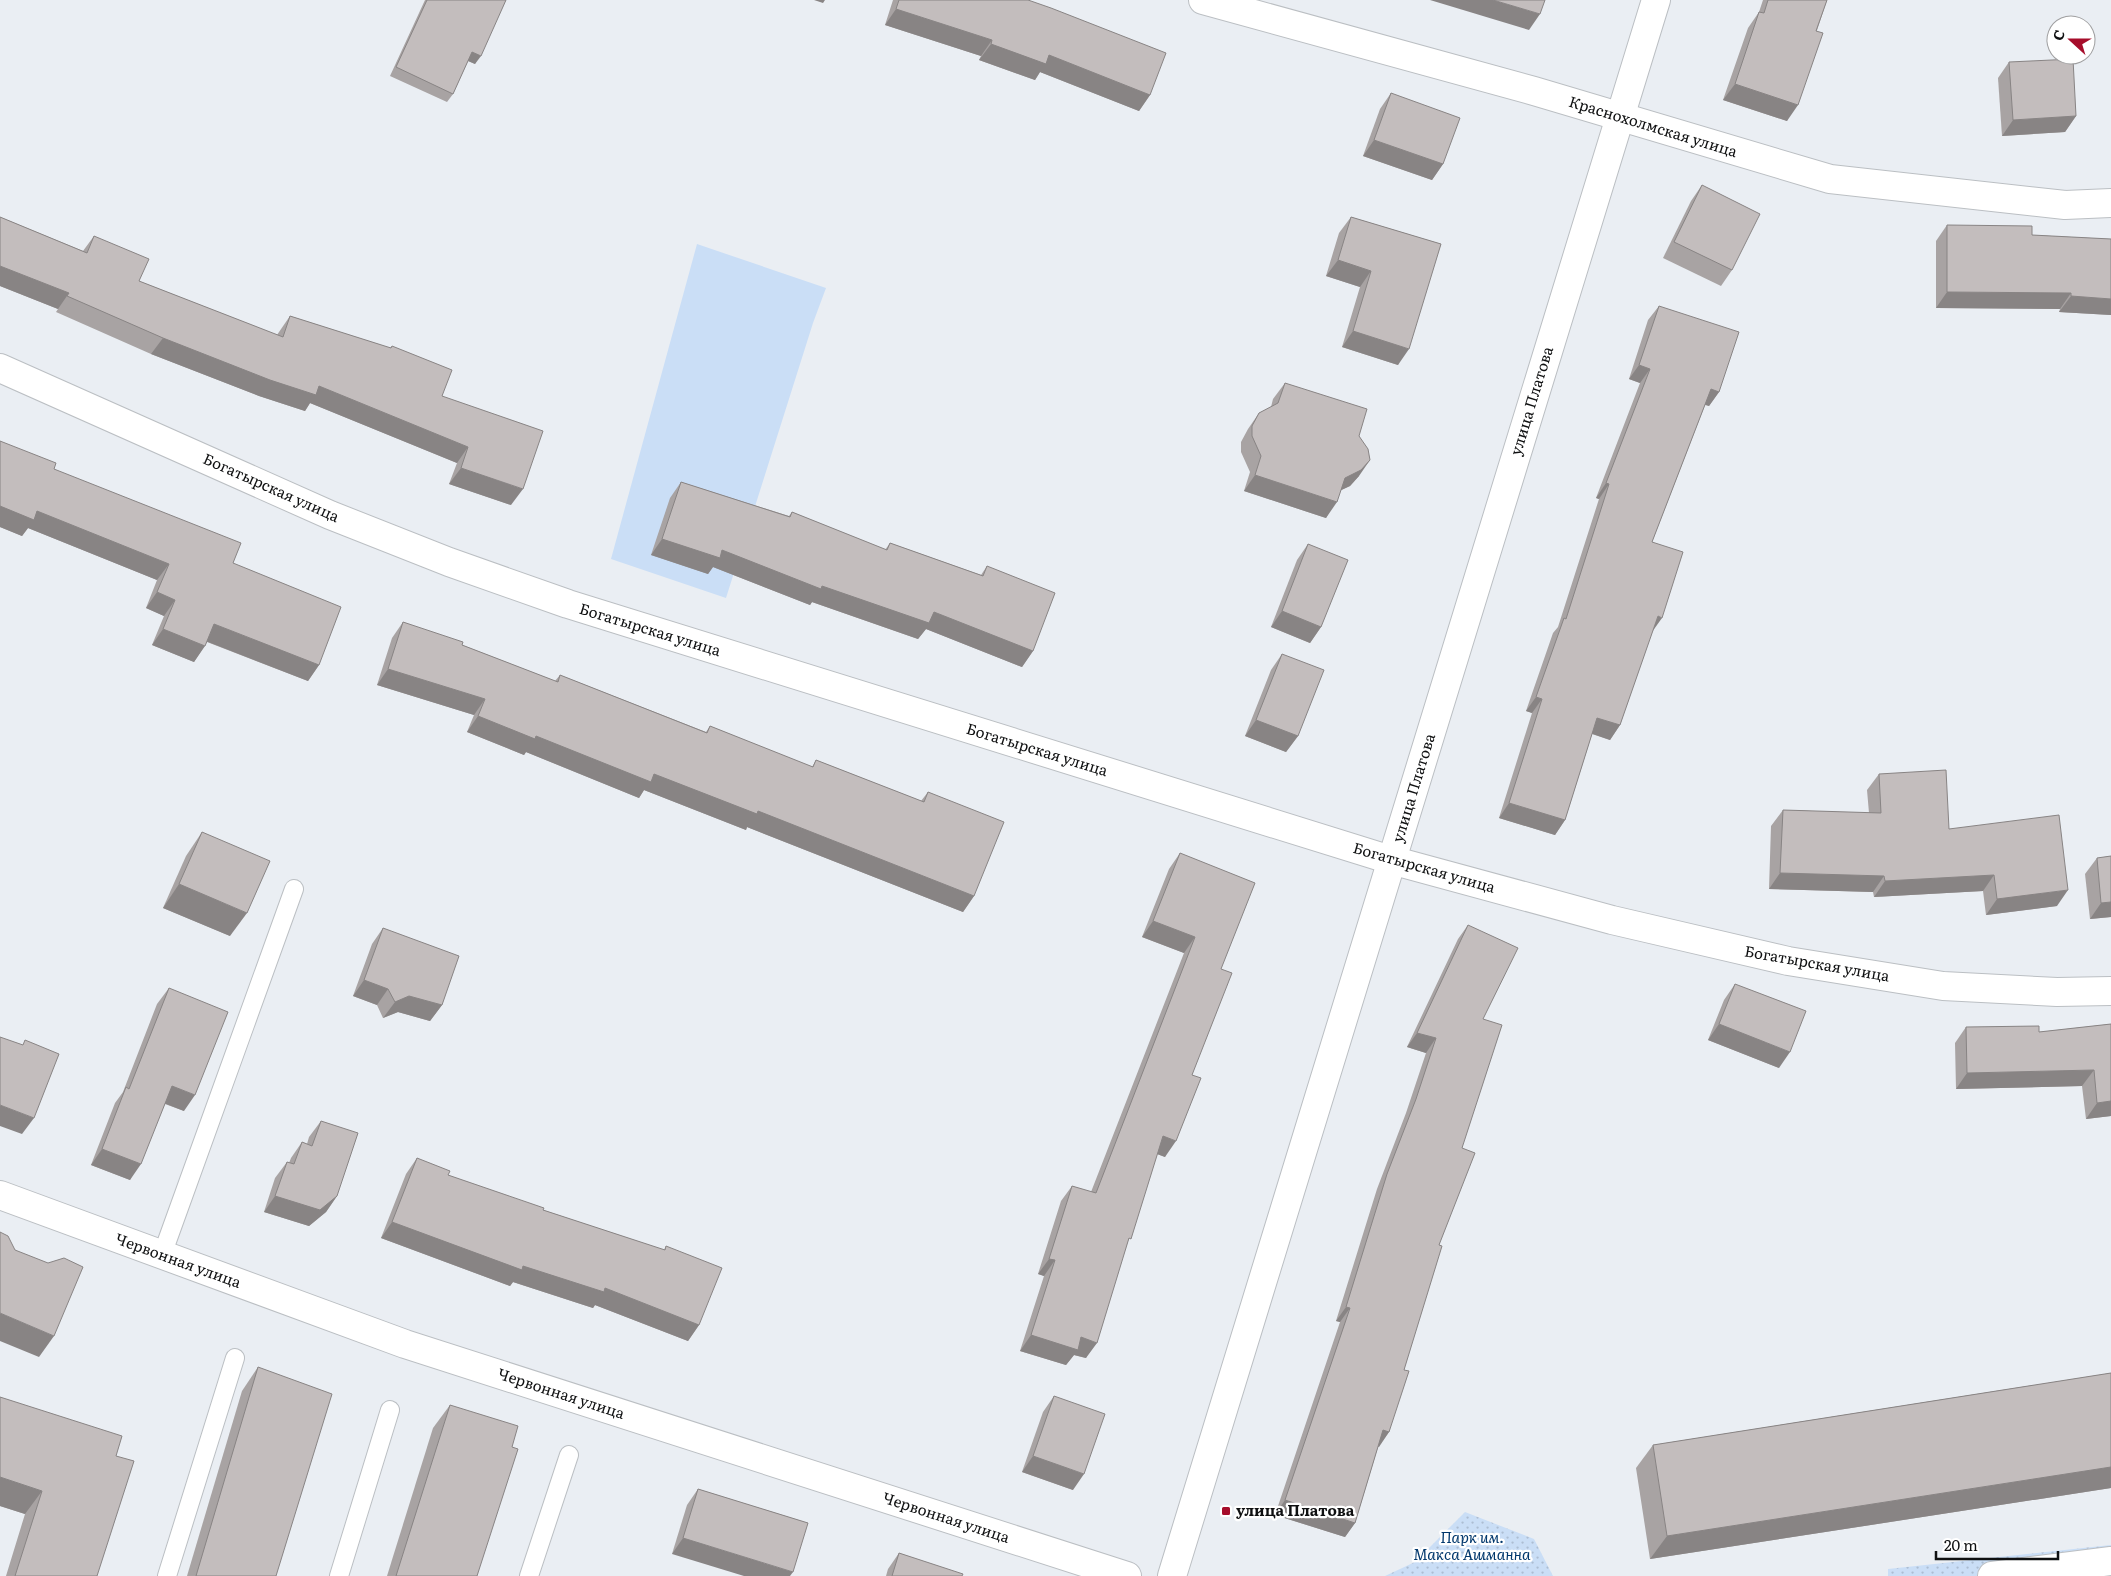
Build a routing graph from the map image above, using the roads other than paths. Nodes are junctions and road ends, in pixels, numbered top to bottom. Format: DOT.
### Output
graph roads {
  1 [pos="1203,0"];
  2 [pos="1656,0"];
  3 [pos="1619,117"];
  4 [pos="2111,203"];
  5 [pos="0,368"];
  6 [pos="1391,860"];
  7 [pos="294,889"];
  8 [pos="2111,991"];
  9 [pos="0,1195"];
  10 [pos="162,1255"];
  11 [pos="235,1358"];
  12 [pos="390,1410"];
  13 [pos="569,1455"];
  14 [pos="2111,1561"];
  15 [pos="167,1576"];
  16 [pos="339,1576"];
  17 [pos="529,1576"];
  18 [pos="1127,1576"];
  19 [pos="1172,1576"];
  20 [pos="1992,1576"];
  1 -- 3 [label="street, Краснохолмская улица"];
  2 -- 3 [label="street, улица Платова"];
  3 -- 4 [label="street, Краснохолмская улица"];
  3 -- 6 [label="street, улица Платова"];
  5 -- 6 [label="street, Богатырская улица"];
  6 -- 8 [label="street, Богатырская улица"];
  6 -- 19 [label="street, улица Платова"];
  7 -- 10 [label="lane"];
  9 -- 10 [label="street, Червонная улица"];
  10 -- 18 [label="street, Червонная улица"];
  11 -- 15 [label="lane"];
  12 -- 16 [label="lane"];
  13 -- 17 [label="lane"];
  14 -- 20 [label="street"];
}
